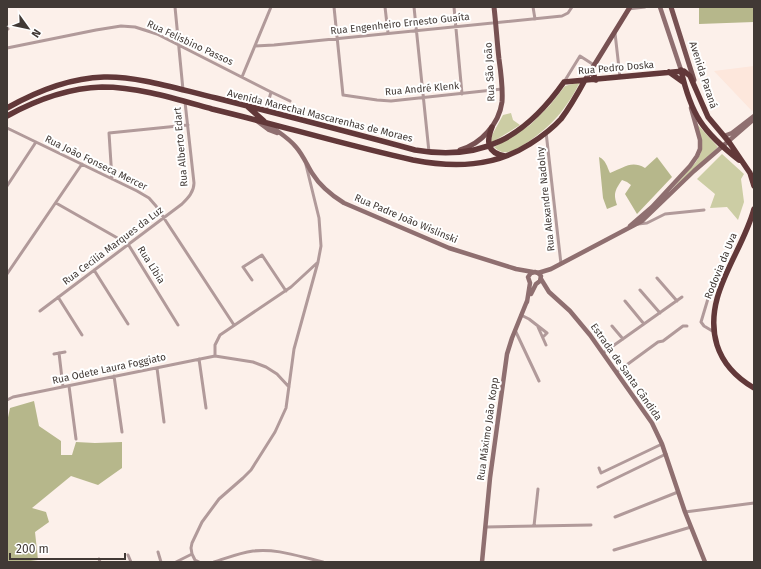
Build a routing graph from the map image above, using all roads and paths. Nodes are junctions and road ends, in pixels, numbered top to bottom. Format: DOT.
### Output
graph roads {
  1 [pos="175,7"];
  2 [pos="271,7"];
  3 [pos="334,7"];
  4 [pos="385,7"];
  5 [pos="414,7"];
  6 [pos="454,7"];
  7 [pos="494,7"];
  8 [pos="534,7"];
  9 [pos="572,7"];
  10 [pos="645,7"];
  11 [pos="660,7"];
  12 [pos="671,7"];
  13 [pos="629,8"];
  14 [pos="535,19"];
  15 [pos="496,23"];
  16 [pos="456,27"];
  17 [pos="416,31"];
  18 [pos="615,31"];
  19 [pos="388,34"];
  20 [pos="337,39"];
  21 [pos="179,45"];
  22 [pos="255,46"];
  23 [pos="7,48"];
  24 [pos="593,67"];
  25 [pos="684,71"];
  26 [pos="669,72"];
  27 [pos="242,77"];
  28 [pos="620,77"];
  29 [pos="585,80"];
  30 [pos="596,80"];
  31 [pos="683,80"];
  32 [pos="564,82"];
  33 [pos="159,84"];
  34 [pos="502,89"];
  35 [pos="183,90"];
  36 [pos="579,91"];
  37 [pos="271,92"];
  38 [pos="153,94"];
  39 [pos="462,94"];
  40 [pos="700,97"];
  41 [pos="424,98"];
  42 [pos="290,101"];
  43 [pos="689,101"];
  44 [pos="188,102"];
  45 [pos="246,106"];
  46 [pos="7,108"];
  47 [pos="266,111"];
  48 [pos="7,116"];
  49 [pos="754,116"];
  50 [pos="255,119"];
  51 [pos="754,119"];
  52 [pos="266,122"];
  53 [pos="313,123"];
  54 [pos="188,126"];
  55 [pos="492,127"];
  56 [pos="7,128"];
  57 [pos="304,132"];
  58 [pos="546,132"];
  59 [pos="281,135"];
  60 [pos="724,136"];
  61 [pos="36,142"];
  62 [pos="729,142"];
  63 [pos="490,147"];
  64 [pos="723,147"];
  65 [pos="429,152"];
  66 [pos="446,153"];
  67 [pos="506,156"];
  68 [pos="305,162"];
  69 [pos="742,162"];
  70 [pos="82,164"];
  71 [pos="112,179"];
  72 [pos="676,181"];
  73 [pos="8,183"];
  74 [pos="754,186"];
  75 [pos="192,192"];
  76 [pos="664,201"];
  77 [pos="56,203"];
  78 [pos="754,209"];
  79 [pos="704,210"];
  80 [pos="164,218"];
  81 [pos="638,224"];
  82 [pos="622,232"];
  83 [pos="128,244"];
  84 [pos="318,262"];
  85 [pos="561,264"];
  86 [pos="516,269"];
  87 [pos="94,270"];
  88 [pos="8,271"];
  89 [pos="538,275"];
  90 [pos="657,278"];
  91 [pos="252,280"];
  92 [pos="532,282"];
  93 [pos="640,290"];
  94 [pos="286,291"];
  95 [pos="549,292"];
  96 [pos="710,292"];
  97 [pos="58,297"];
  98 [pos="682,297"];
  99 [pos="625,301"];
  100 [pos="677,301"];
  101 [pos="40,311"];
  102 [pos="660,313"];
  103 [pos="521,315"];
  104 [pos="128,324"];
  105 [pos="644,324"];
  106 [pos="178,325"];
  107 [pos="234,325"];
  108 [pos="612,326"];
  109 [pos="687,326"];
  110 [pos="515,330"];
  111 [pos="714,332"];
  112 [pos="82,335"];
  113 [pos="623,340"];
  114 [pos="546,344"];
  115 [pos="65,352"];
  116 [pos="59,353"];
  117 [pos="604,353"];
  118 [pos="54,354"];
  119 [pos="215,356"];
  120 [pos="199,359"];
  121 [pos="157,368"];
  122 [pos="617,372"];
  123 [pos="114,376"];
  124 [pos="539,381"];
  125 [pos="69,386"];
  126 [pos="63,387"];
  127 [pos="289,387"];
  128 [pos="754,388"];
  129 [pos="7,400"];
  130 [pos="206,408"];
  131 [pos="164,422"];
  132 [pos="122,432"];
  133 [pos="76,439"];
  134 [pos="662,444"];
  135 [pos="666,454"];
  136 [pos="599,468"];
  137 [pos="598,487"];
  138 [pos="538,489"];
  139 [pos="678,492"];
  140 [pos="754,502"];
  141 [pos="685,512"];
  142 [pos="614,517"];
  143 [pos="591,525"];
  144 [pos="534,526"];
  145 [pos="486,527"];
  146 [pos="691,527"];
  147 [pos="614,550"];
  148 [pos="158,552"];
  149 [pos="192,554"];
  150 [pos="128,555"];
  151 [pos="195,560"];
  152 [pos="131,562"];
  153 [pos="161,562"];
  154 [pos="178,562"];
  155 [pos="190,562"];
  156 [pos="199,562"];
  157 [pos="214,562"];
  158 [pos="323,562"];
  159 [pos="482,562"];
  160 [pos="706,562"];
  1 -- 21 [label="street"];
  2 -- 22 [label="street"];
  3 -- 20 [label="street"];
  4 -- 19 [label="street"];
  5 -- 17 [label="street"];
  6 -- 16 [label="street"];
  7 -- 15 [label="main road, Rua São João"];
  8 -- 14 [label="street"];
  9 -- 14 [label="street, Rua Engenheiro Ernesto Guaíta"];
  10 -- 13 [label="street"];
  11 -- 25 [label="main road, Avenida Paraná"];
  12 -- 40 [label="main road, Avenida Paraná"];
  13 -- 18 [label="main road, Avenida Marechal Mascarenhas de Moraes"];
  14 -- 15 [label="street, Rua Engenheiro Ernesto Guaíta"];
  15 -- 16 [label="street, Rua Engenheiro Ernesto Guaíta"];
  15 -- 34 [label="main road, Rua São João"];
  16 -- 17 [label="street, Rua Engenheiro Ernesto Guaíta"];
  16 -- 39 [label="street"];
  17 -- 19 [label="street, Rua Engenheiro Ernesto Guaíta"];
  17 -- 41 [label="street"];
  18 -- 24 [label="main road, Avenida Marechal Mascarenhas de Moraes"];
  18 -- 28 [label="street"];
  19 -- 20 [label="street, Rua Engenheiro Ernesto Guaíta"];
  20 -- 22 [label="street, Rua Engenheiro Ernesto Guaíta"];
  20 -- 41 [label="street, Rua André Klenk"];
  21 -- 23 [label="street, Rua Felisbino Passos"];
  21 -- 27 [label="street, Rua Felisbino Passos"];
  21 -- 35 [label="street"];
  22 -- 27 [label="street"];
  24 -- 29 [label="main road, Avenida Marechal Mascarenhas de Moraes"];
  24 -- 30 [label="highway"];
  24 -- 32 [label="street, Avenida Marechal Mascarenhas de Moraes"];
  25 -- 26 [label="highway, Rua Pedro Doska"];
  25 -- 31 [label="highway"];
  25 -- 40 [label="highway"];
  26 -- 28 [label="highway, Rua Pedro Doska"];
  26 -- 31 [label="highway, Rua Pedro Doska"];
  27 -- 37 [label="street, Rua Felisbino Passos"];
  28 -- 30 [label="highway, Rua Pedro Doska"];
  29 -- 30 [label="highway, Rua Pedro Doska"];
  29 -- 32 [label="highway, Rua Pedro Doska"];
  29 -- 36 [label="highway, Avenida Marechal Mascarenhas de Moraes"];
  30 -- 36 [label="highway"];
  31 -- 43 [label="highway, Avenida Paraná"];
  32 -- 63 [label="highway, Avenida Marechal Mascarenhas de Moraes"];
  33 -- 35 [label="highway, Avenida Marechal Mascarenhas de Moraes"];
  33 -- 38 [label="highway"];
  33 -- 46 [label="highway, Avenida Marechal Mascarenhas de Moraes"];
  34 -- 39 [label="street, Rua André Klenk"];
  34 -- 55 [label="main road, Rua São João"];
  35 -- 44 [label="highway"];
  35 -- 45 [label="highway, Avenida Marechal Mascarenhas de Moraes"];
  36 -- 58 [label="highway, Avenida Marechal Mascarenhas de Moraes"];
  37 -- 42 [label="street, Rua Felisbino Passos"];
  37 -- 47 [label="street"];
  38 -- 44 [label="highway, Avenida Marechal Mascarenhas de Moraes"];
  38 -- 48 [label="highway, Avenida Marechal Mascarenhas de Moraes"];
  39 -- 41 [label="street, Rua André Klenk"];
  40 -- 60 [label="highway, Avenida Paraná"];
  41 -- 65 [label="street"];
  43 -- 64 [label="highway, Avenida Paraná"];
  43 -- 72 [label="main road, Rua Padre João Wislinski"];
  44 -- 50 [label="highway, Avenida Marechal Mascarenhas de Moraes"];
  44 -- 54 [label="street, Rua Alberto Edart"];
  45 -- 47 [label="highway, Avenida Marechal Mascarenhas de Moraes"];
  45 -- 52 [label="highway"];
  47 -- 53 [label="highway, Avenida Marechal Mascarenhas de Moraes"];
  49 -- 60 [label="main road"];
  50 -- 52 [label="highway, Avenida Marechal Mascarenhas de Moraes"];
  50 -- 59 [label="main road"];
  51 -- 62 [label="main road, Rua Padre João Wislinski"];
  52 -- 57 [label="highway, Avenida Marechal Mascarenhas de Moraes"];
  52 -- 59 [label="main road"];
  53 -- 57 [label="highway"];
  53 -- 65 [label="highway, Avenida Marechal Mascarenhas de Moraes"];
  54 -- 71 [label="street"];
  54 -- 75 [label="street, Rua Alberto Edart"];
  55 -- 63 [label="highway"];
  55 -- 66 [label="main road, Rua São João"];
  56 -- 61 [label="street, Rua João Fonseca Mercer"];
  57 -- 67 [label="highway, Avenida Marechal Mascarenhas de Moraes"];
  58 -- 67 [label="highway, Avenida Marechal Mascarenhas de Moraes"];
  58 -- 85 [label="street, Rua Alexandre Nadolny"];
  59 -- 68 [label="main road, Rua Padre João Wislinski"];
  60 -- 62 [label="highway, Avenida Paraná"];
  61 -- 70 [label="street, Rua João Fonseca Mercer"];
  61 -- 73 [label="street"];
  62 -- 64 [label="main road, Rua Padre João Wislinski"];
  62 -- 69 [label="highway"];
  63 -- 66 [label="highway, Avenida Marechal Mascarenhas de Moraes"];
  63 -- 67 [label="highway"];
  64 -- 69 [label="highway"];
  64 -- 76 [label="main road, Rua Padre João Wislinski"];
  65 -- 66 [label="highway, Avenida Marechal Mascarenhas de Moraes"];
  68 -- 84 [label="street"];
  68 -- 86 [label="main road, Rua Padre João Wislinski"];
  69 -- 74 [label="highway"];
  70 -- 71 [label="street, Rua João Fonseca Mercer"];
  70 -- 77 [label="street"];
  71 -- 80 [label="street, Rua João Fonseca Mercer"];
  72 -- 76 [label="main road"];
  72 -- 82 [label="main road, Rua Padre João Wislinski"];
  75 -- 80 [label="street, Rua Cecília Marques da Luz"];
  76 -- 81 [label="main road, Rua Padre João Wislinski"];
  77 -- 83 [label="street, Rua Líbia"];
  77 -- 88 [label="street"];
  78 -- 111 [label="highway, Rodovia da Uva"];
  79 -- 81 [label="street"];
  80 -- 83 [label="street, Rua Cecília Marques da Luz"];
  80 -- 107 [label="street, Rua João Fonseca Mercer"];
  81 -- 82 [label="main road, Rua Padre João Wislinski"];
  82 -- 85 [label="main road, Rua Padre João Wislinski"];
  83 -- 87 [label="street, Rua Cecília Marques da Luz"];
  83 -- 106 [label="street, Rua Líbia"];
  84 -- 94 [label="street"];
  84 -- 127 [label="street"];
  85 -- 89 [label="main road, Rua Padre João Wislinski"];
  86 -- 89 [label="main road, Rua Padre João Wislinski"];
  86 -- 92 [label="main road, Rua Padre João Wislinski"];
  87 -- 97 [label="street, Rua Cecília Marques da Luz"];
  87 -- 104 [label="street"];
  89 -- 92 [label="main road"];
  89 -- 92 [label="main road, Rua Máximo João Kopp"];
  89 -- 95 [label="main road, Estrada de Santa Cândida"];
  90 -- 100 [label="street"];
  91 -- 94 [label="street"];
  92 -- 95 [label="main road, Estrada de Santa Cândida"];
  92 -- 103 [label="main road, Rua Máximo João Kopp"];
  93 -- 102 [label="street"];
  94 -- 107 [label="street"];
  95 -- 117 [label="main road, Estrada de Santa Cândida"];
  96 -- 111 [label="street"];
  97 -- 101 [label="street, Rua Cecília Marques da Luz"];
  97 -- 112 [label="street"];
  98 -- 100 [label="street"];
  99 -- 105 [label="street"];
  100 -- 102 [label="street"];
  102 -- 105 [label="street"];
  103 -- 110 [label="main road, Rua Máximo João Kopp"];
  103 -- 114 [label="street"];
  105 -- 113 [label="street"];
  107 -- 119 [label="street"];
  108 -- 113 [label="street"];
  109 -- 122 [label="street"];
  110 -- 124 [label="street"];
  110 -- 145 [label="main road, Rua Máximo João Kopp"];
  111 -- 128 [label="highway, Rodovia da Uva"];
  113 -- 117 [label="street"];
  115 -- 116 [label="street"];
  116 -- 118 [label="street"];
  116 -- 126 [label="street"];
  117 -- 122 [label="main road, Estrada de Santa Cândida"];
  119 -- 120 [label="street, Rua Odete Laura Foggiato"];
  119 -- 127 [label="street, Rua Odete Laura Foggiato"];
  120 -- 121 [label="street, Rua Odete Laura Foggiato"];
  120 -- 130 [label="street"];
  121 -- 123 [label="street, Rua Odete Laura Foggiato"];
  121 -- 131 [label="street"];
  122 -- 134 [label="main road, Estrada de Santa Cândida"];
  123 -- 125 [label="street, Rua Odete Laura Foggiato"];
  123 -- 132 [label="street"];
  125 -- 126 [label="street, Rua Odete Laura Foggiato"];
  125 -- 133 [label="street"];
  126 -- 129 [label="street, Rua Odete Laura Foggiato"];
  127 -- 149 [label="street"];
  134 -- 135 [label="main road, Estrada de Santa Cândida"];
  134 -- 136 [label="street"];
  135 -- 137 [label="street"];
  135 -- 139 [label="main road, Estrada de Santa Cândida"];
  138 -- 144 [label="street"];
  139 -- 141 [label="main road, Estrada de Santa Cândida"];
  139 -- 142 [label="street"];
  140 -- 141 [label="street"];
  141 -- 146 [label="main road, Estrada de Santa Cândida"];
  143 -- 144 [label="street"];
  144 -- 145 [label="street"];
  145 -- 159 [label="main road, Rua Máximo João Kopp"];
  146 -- 147 [label="street"];
  146 -- 160 [label="main road, Estrada de Santa Cândida"];
  148 -- 153 [label="street"];
  149 -- 151 [label="street"];
  149 -- 154 [label="street"];
  150 -- 152 [label="street"];
  151 -- 155 [label="street"];
  151 -- 156 [label="street"];
  157 -- 158 [label="street"];
}
